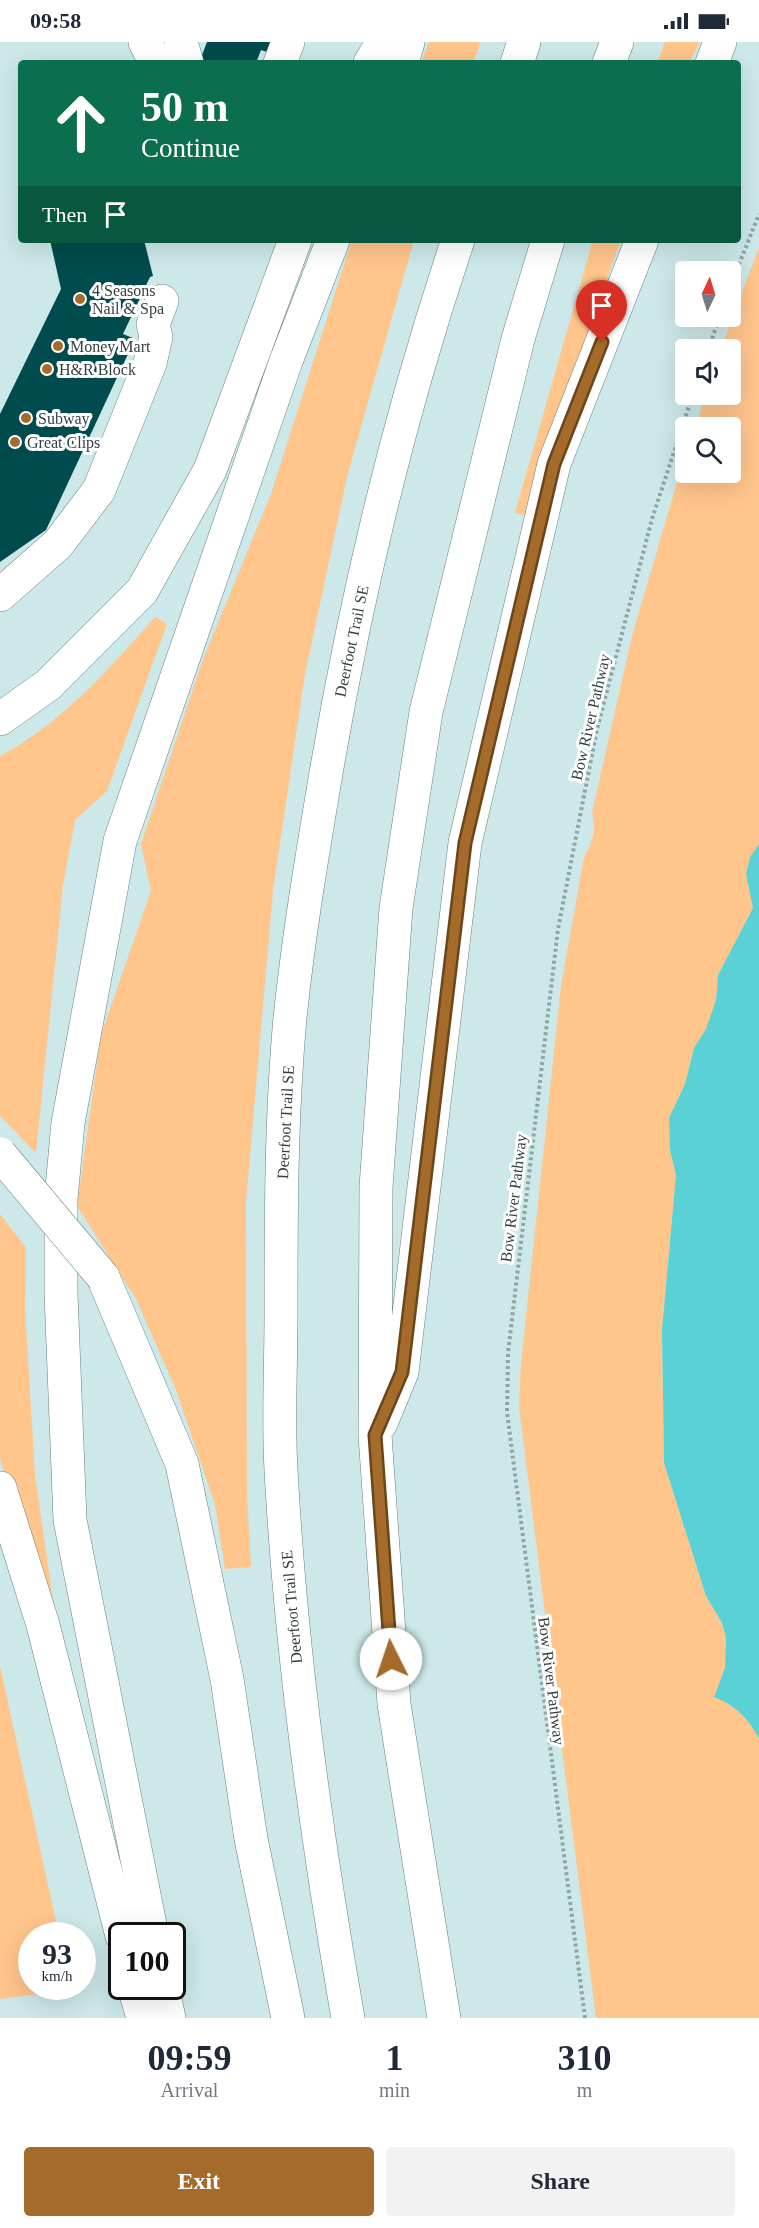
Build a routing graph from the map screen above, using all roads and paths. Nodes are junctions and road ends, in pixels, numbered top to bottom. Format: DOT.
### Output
graph roads {
  1 [pos="145,42"];
  2 [pos="181,42"];
  3 [pos="288,42"];
  4 [pos="382,42"];
  5 [pos="408,42"];
  6 [pos="524,42"];
  7 [pos="617,42"];
  8 [pos="720,42"];
  9 [pos="154,60"];
  10 [pos="186,60"];
  11 [pos="281,60"];
  12 [pos="372,60"];
  13 [pos="403,60"];
  14 [pos="518,60"];
  15 [pos="610,60"];
  16 [pos="713,60"];
  17 [pos="759,214"];
  18 [pos="294,243"];
  19 [pos="332,243"];
  20 [pos="457,243"];
  21 [pos="547,243"];
  22 [pos="641,243"];
  23 [pos="740,261"];
  24 [pos="162,301"];
  25 [pos="689,405"];
  26 [pos="0,595"];
  27 [pos="0,719"];
  28 [pos="0,1154"];
  29 [pos="375,1435"];
  30 [pos="0,1488"];
  31 [pos="119,1922"];
  32 [pos="149,1922"];
  33 [pos="138,2000"];
  34 [pos="165,2000"];
  35 [pos="142,2018"];
  36 [pos="169,2018"];
  37 [pos="288,2018"];
  38 [pos="348,2018"];
  39 [pos="444,2018"];
  40 [pos="585,2018"];
  1 -- 9 [label="main road"];
  2 -- 10 [label="main road"];
  3 -- 11 [label="main road"];
  4 -- 12 [label="main road"];
  5 -- 13 [label="main road"];
  6 -- 14 [label="main road"];
  7 -- 15 [label="main road"];
  8 -- 16 [label="main road"];
  17 -- 23 [label="path"];
  18 -- 27 [label="main road"];
  19 -- 32 [label="main road"];
  20 -- 38 [label="main road, Deerfoot Trail SE"];
  21 -- 29 [label="main road"];
  22 -- 29 [label="main road"];
  24 -- 26 [label="main road"];
  25 -- 40 [label="path, Bow River Pathway"];
  28 -- 37 [label="main road, bridge"];
  29 -- 39 [label="main road"];
  30 -- 31 [label="main road"];
  33 -- 35 [label="main road"];
  34 -- 36 [label="main road"];
}
